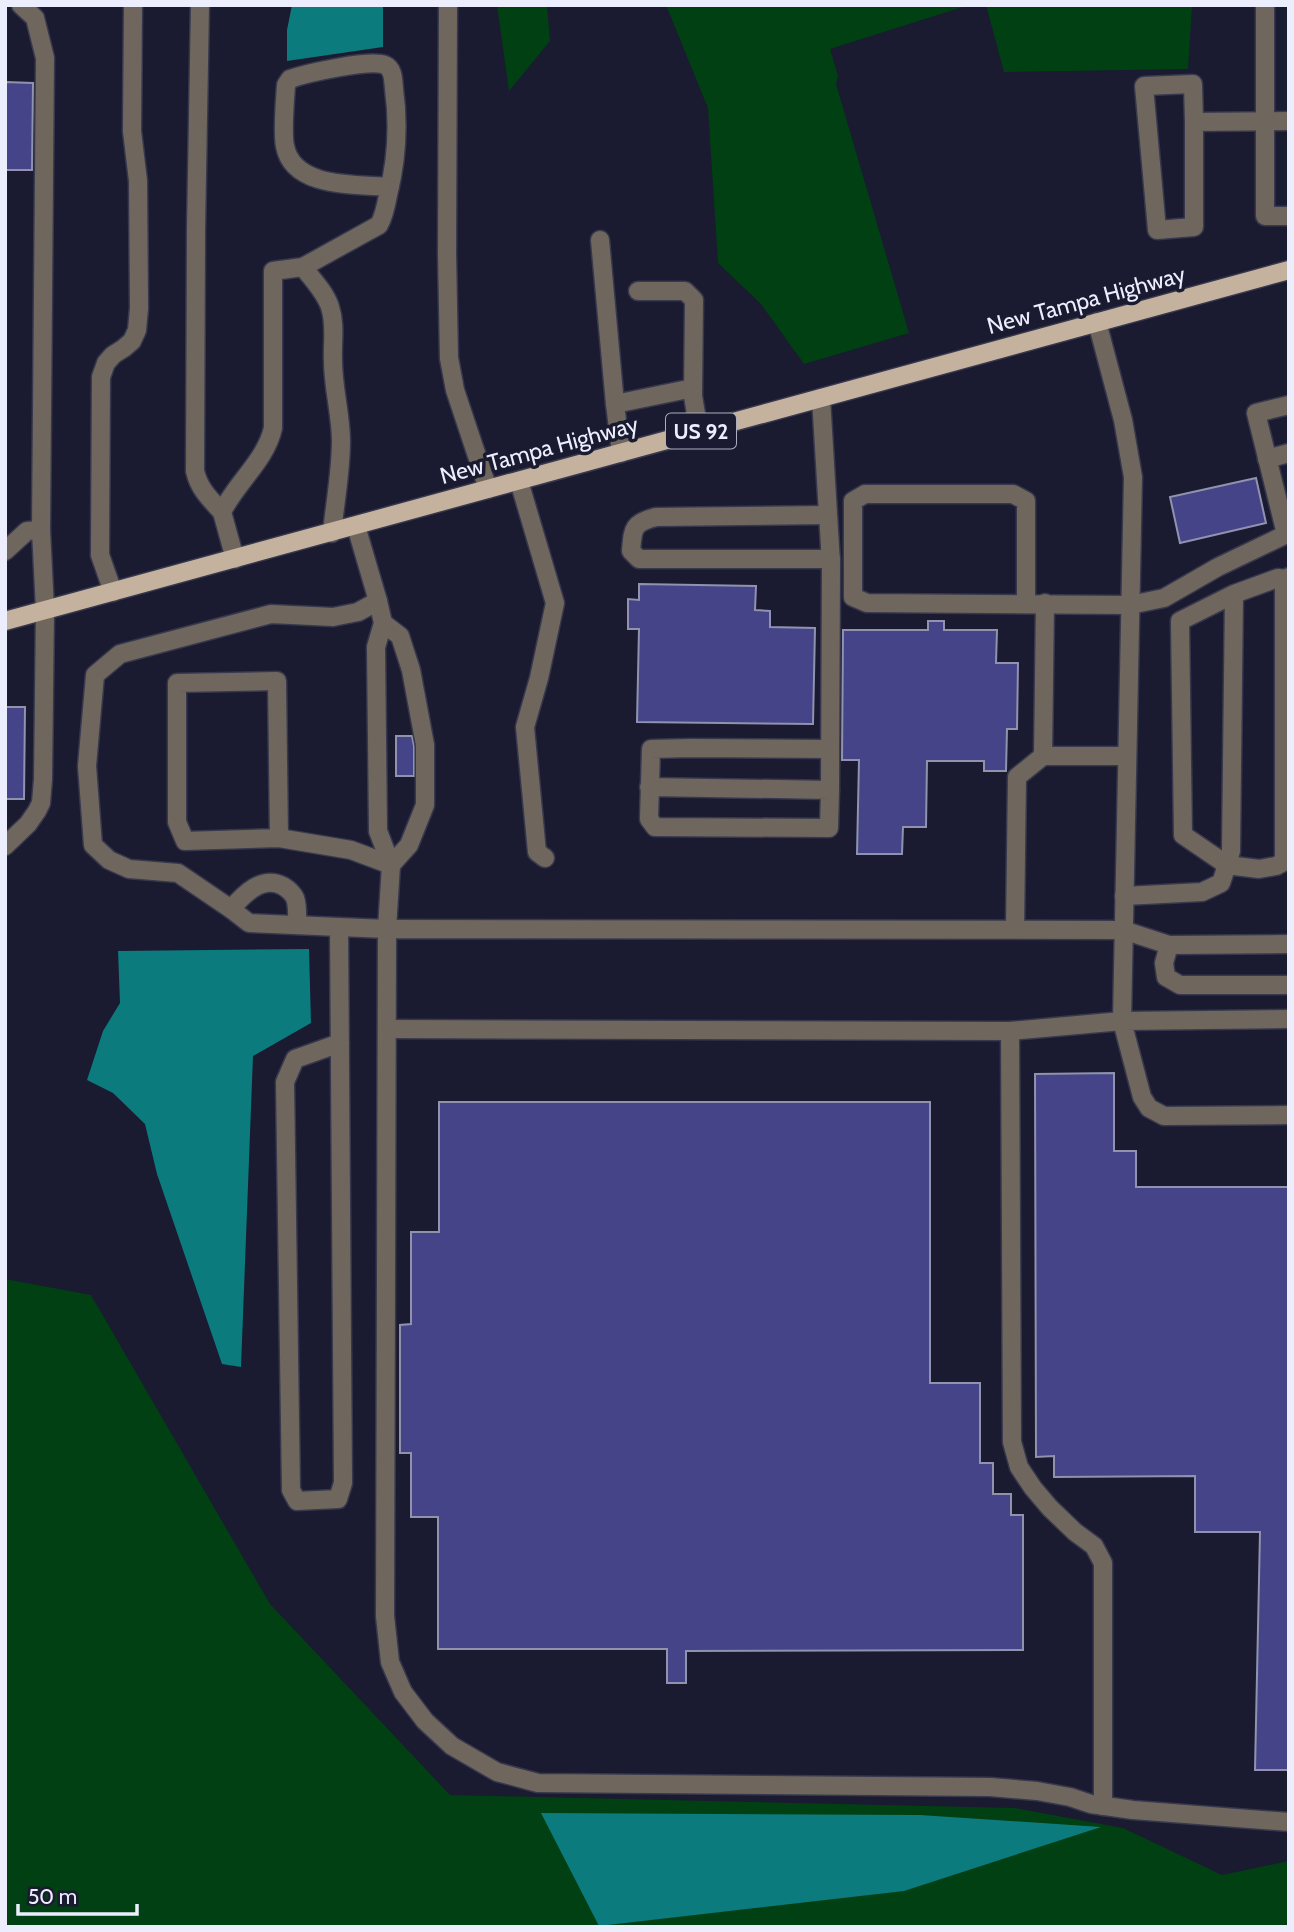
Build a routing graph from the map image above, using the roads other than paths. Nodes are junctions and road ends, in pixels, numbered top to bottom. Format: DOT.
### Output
graph roads {
  1 [pos="21,5"];
  2 [pos="133,5"];
  3 [pos="200,5"];
  4 [pos="448,5"];
  5 [pos="1265,5"];
  6 [pos="1266,121"];
  7 [pos="1289,121"];
  8 [pos="1194,122"];
  9 [pos="390,187"];
  10 [pos="1289,216"];
  11 [pos="600,240"];
  12 [pos="303,267"];
  13 [pos="1289,270"];
  14 [pos="638,291"];
  15 [pos="1097,322"];
  16 [pos="693,388"];
  17 [pos="821,398"];
  18 [pos="615,404"];
  19 [pos="1289,405"];
  20 [pos="699,432"];
  21 [pos="621,453"];
  22 [pos="1289,453"];
  23 [pos="1266,459"];
  24 [pos="519,481"];
  25 [pos="488,489"];
  26 [pos="1282,495"];
  27 [pos="222,512"];
  28 [pos="827,515"];
  29 [pos="356,526"];
  30 [pos="5,530"];
  31 [pos="34,531"];
  32 [pos="332,533"];
  33 [pos="1287,533"];
  34 [pos="5,551"];
  35 [pos="235,559"];
  36 [pos="831,559"];
  37 [pos="1286,578"];
  38 [pos="113,592"];
  39 [pos="1234,594"];
  40 [pos="378,601"];
  41 [pos="1026,603"];
  42 [pos="1045,603"];
  43 [pos="1130,605"];
  44 [pos="45,610"];
  45 [pos="5,621"];
  46 [pos="383,623"];
  47 [pos="830,749"];
  48 [pos="1043,756"];
  49 [pos="1126,756"];
  50 [pos="649,787"];
  51 [pos="830,790"];
  52 [pos="279,838"];
  53 [pos="5,846"];
  54 [pos="545,858"];
  55 [pos="1286,860"];
  56 [pos="391,865"];
  57 [pos="1227,865"];
  58 [pos="1124,896"];
  59 [pos="231,909"];
  60 [pos="297,925"];
  61 [pos="338,927"];
  62 [pos="387,929"];
  63 [pos="1015,929"];
  64 [pos="1123,930"];
  65 [pos="1169,944"];
  66 [pos="1289,944"];
  67 [pos="1289,985"];
  68 [pos="1289,1019"];
  69 [pos="1122,1021"];
  70 [pos="387,1029"];
  71 [pos="1010,1031"];
  72 [pos="340,1043"];
  73 [pos="1289,1115"];
  74 [pos="1103,1806"];
  75 [pos="1289,1822"];
  1 -- 31 [label="lane"];
  2 -- 38 [label="lane"];
  3 -- 27 [label="lane"];
  4 -- 25 [label="lane"];
  5 -- 6 [label="lane"];
  6 -- 7 [label="lane"];
  6 -- 8 [label="lane"];
  6 -- 10 [label="lane"];
  8 -- 8 [label="lane"];
  9 -- 9 [label="lane"];
  9 -- 12 [label="lane"];
  11 -- 18 [label="lane"];
  12 -- 27 [label="lane"];
  12 -- 32 [label="lane"];
  13 -- 15 [label="main road, New Tampa Highway / US 92"];
  14 -- 16 [label="lane"];
  15 -- 17 [label="main road, New Tampa Highway / US 92"];
  15 -- 43 [label="lane"];
  16 -- 18 [label="lane"];
  16 -- 20 [label="lane"];
  17 -- 20 [label="main road, New Tampa Highway / US 92"];
  17 -- 28 [label="lane"];
  18 -- 21 [label="lane"];
  19 -- 23 [label="lane"];
  20 -- 21 [label="main road, New Tampa Highway / US 92"];
  21 -- 24 [label="main road, New Tampa Highway / US 92"];
  22 -- 23 [label="lane"];
  23 -- 26 [label="lane"];
  24 -- 25 [label="main road, New Tampa Highway / US 92"];
  24 -- 54 [label="lane"];
  25 -- 29 [label="main road, New Tampa Highway / US 92"];
  26 -- 33 [label="lane"];
  27 -- 35 [label="lane"];
  28 -- 36 [label="lane"];
  28 -- 36 [label="lane"];
  29 -- 32 [label="main road, New Tampa Highway / US 92"];
  29 -- 40 [label="lane"];
  30 -- 31 [label="lane"];
  31 -- 34 [label="lane"];
  31 -- 44 [label="lane"];
  32 -- 35 [label="main road, New Tampa Highway / US 92"];
  33 -- 43 [label="lane"];
  35 -- 38 [label="main road, New Tampa Highway / US 92"];
  36 -- 47 [label="lane"];
  37 -- 39 [label="lane"];
  37 -- 55 [label="lane"];
  38 -- 44 [label="main road, New Tampa Highway / US 92"];
  39 -- 57 [label="lane"];
  39 -- 57 [label="lane"];
  40 -- 46 [label="lane"];
  40 -- 59 [label="lane"];
  41 -- 41 [label="lane"];
  41 -- 42 [label="lane"];
  42 -- 43 [label="lane"];
  42 -- 48 [label="lane"];
  43 -- 49 [label="lane"];
  44 -- 45 [label="main road, New Tampa Highway / US 92"];
  44 -- 53 [label="lane"];
  46 -- 56 [label="lane"];
  46 -- 56 [label="lane"];
  47 -- 50 [label="lane"];
  47 -- 51 [label="lane"];
  48 -- 49 [label="lane"];
  48 -- 63 [label="lane"];
  49 -- 58 [label="lane"];
  50 -- 51 [label="lane"];
  50 -- 51 [label="lane"];
  52 -- 52 [label="lane"];
  52 -- 56 [label="lane"];
  55 -- 57 [label="lane"];
  56 -- 62 [label="lane"];
  57 -- 58 [label="lane"];
  58 -- 64 [label="lane"];
  59 -- 60 [label="lane"];
  59 -- 60 [label="lane"];
  60 -- 61 [label="lane"];
  61 -- 62 [label="lane"];
  61 -- 72 [label="lane"];
  62 -- 63 [label="lane"];
  62 -- 70 [label="lane"];
  63 -- 64 [label="lane"];
  64 -- 65 [label="lane"];
  64 -- 69 [label="lane"];
  65 -- 66 [label="lane"];
  65 -- 67 [label="lane"];
  68 -- 69 [label="lane"];
  69 -- 71 [label="lane"];
  69 -- 73 [label="lane"];
  70 -- 71 [label="lane"];
  70 -- 74 [label="lane"];
  71 -- 74 [label="lane"];
  72 -- 72 [label="lane"];
  74 -- 75 [label="lane"];
}
